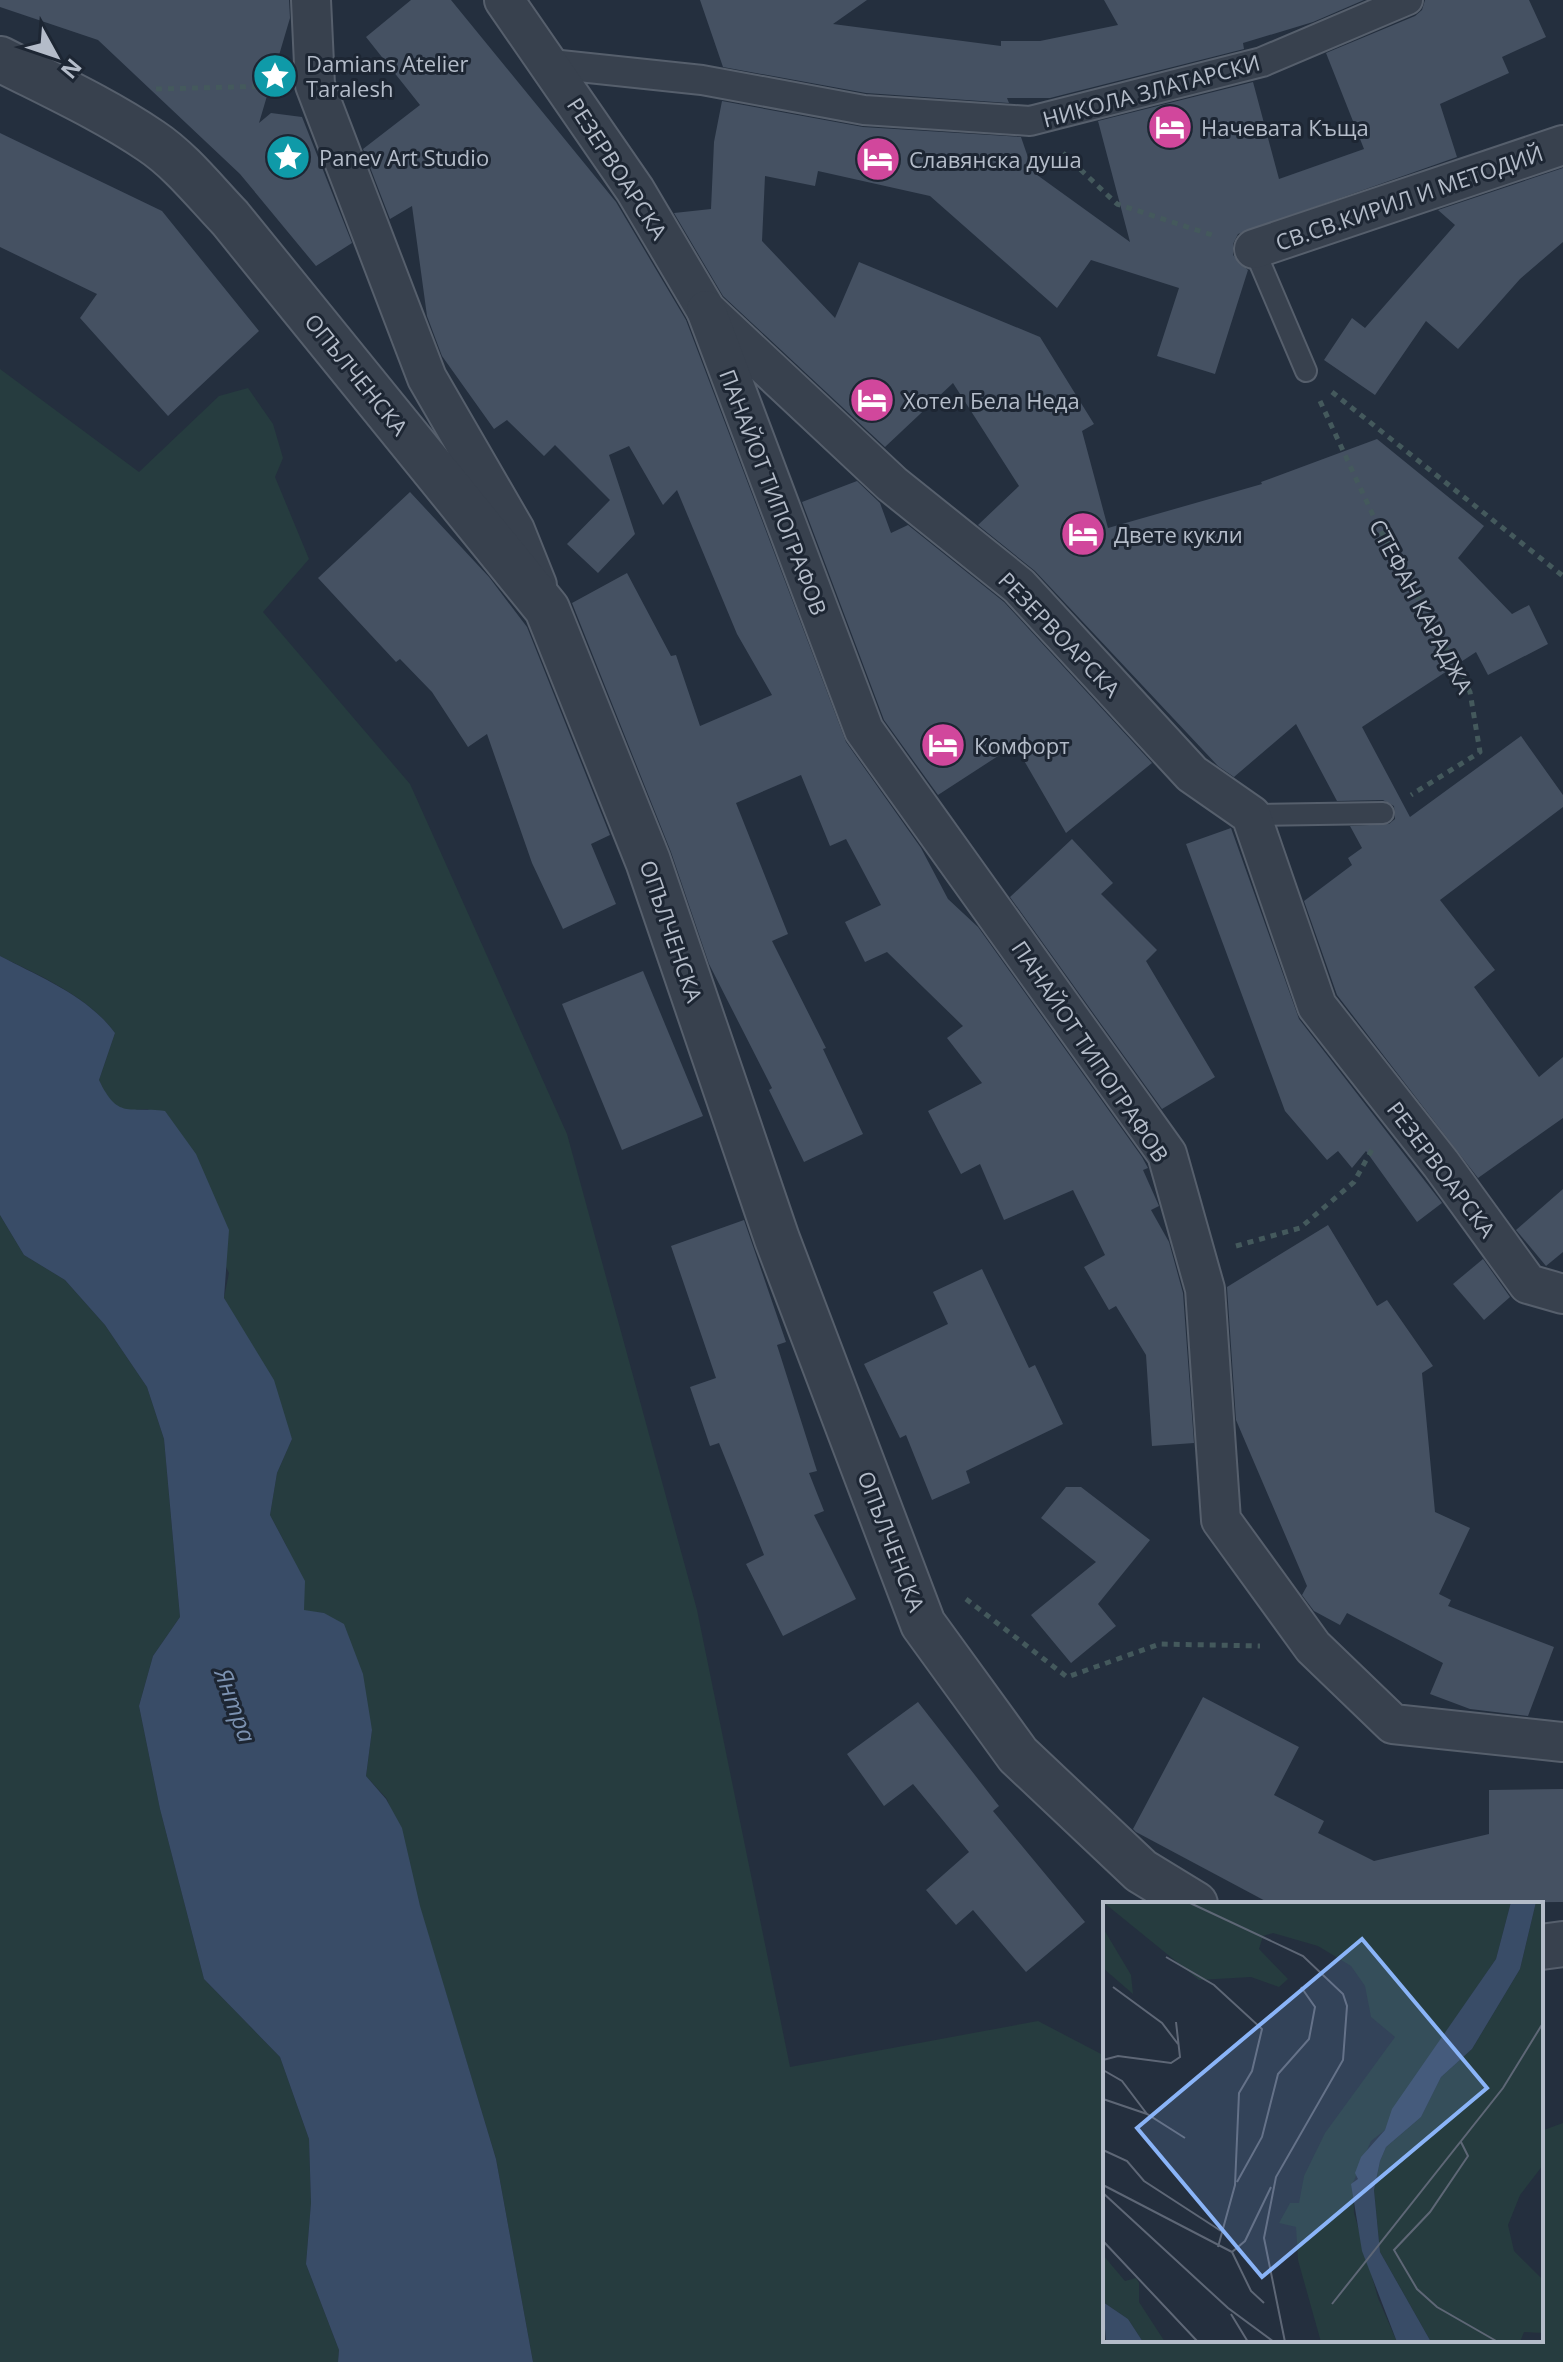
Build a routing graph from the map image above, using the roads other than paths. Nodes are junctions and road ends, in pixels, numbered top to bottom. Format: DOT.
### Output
graph roads {
  1 [pos="311,0"];
  2 [pos="504,0"];
  3 [pos="1408,0"];
  4 [pos="0,59"];
  5 [pos="551,64"];
  6 [pos="1563,145"];
  7 [pos="1254,249"];
  8 [pos="706,310"];
  9 [pos="1306,371"];
  10 [pos="547,609"];
  11 [pos="1383,813"];
  12 [pos="1251,815"];
  13 [pos="1563,1294"];
  14 [pos="1563,1742"];
  15 [pos="1192,1902"];
  16 [pos="1563,1944"];
  17 [pos="1543,1947"];
  1 -- 10 [label="street"];
  2 -- 5 [label="street, РЕЗЕРВОАРСКА"];
  3 -- 5 [label="street, НИКОЛА ЗЛАТАРСКИ"];
  4 -- 10 [label="street, ОПЪЛЧЕНСКА"];
  5 -- 8 [label="street, РЕЗЕРВОАРСКА"];
  6 -- 7 [label="street, СВ.СВ.КИРИЛ И МЕТОДИЙ"];
  7 -- 9 [label="lane"];
  8 -- 12 [label="street, РЕЗЕРВОАРСКА"];
  8 -- 14 [label="street, ПАНАЙОТ ТИПОГРАФОВ"];
  10 -- 15 [label="street, ОПЪЛЧЕНСКА"];
  11 -- 12 [label="lane"];
  12 -- 13 [label="street, РЕЗЕРВОАРСКА"];
  16 -- 17 [label="street"];
}
